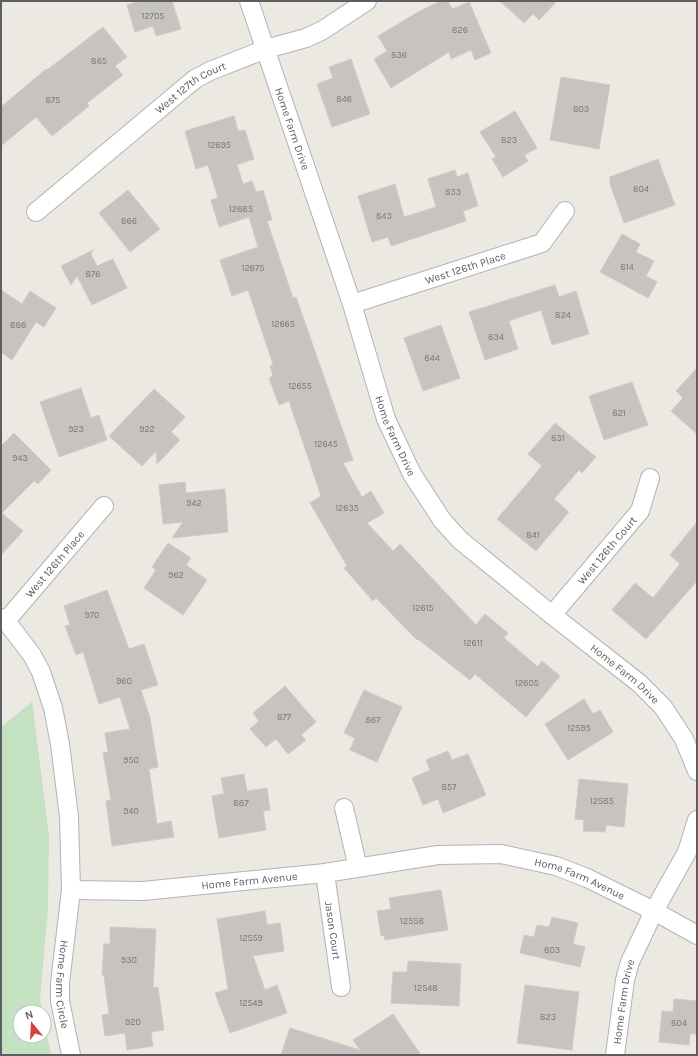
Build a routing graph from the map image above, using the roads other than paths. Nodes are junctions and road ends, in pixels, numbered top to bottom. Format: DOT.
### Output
graph roads {
  1 [pos="249,1"];
  2 [pos="366,1"];
  3 [pos="266,50"];
  4 [pos="565,211"];
  5 [pos="36,212"];
  6 [pos="352,304"];
  7 [pos="650,478"];
  8 [pos="104,506"];
  9 [pos="552,615"];
  10 [pos="3,620"];
  11 [pos="697,771"];
  12 [pos="344,808"];
  13 [pos="697,820"];
  14 [pos="358,868"];
  15 [pos="325,873"];
  16 [pos="71,890"];
  17 [pos="654,911"];
  18 [pos="697,935"];
  19 [pos="341,987"];
  20 [pos="71,1055"];
  21 [pos="615,1055"];
  1 -- 3 [label="street, Home Farm Drive"];
  2 -- 3 [label="street, West 127th Court"];
  3 -- 5 [label="street, West 127th Court"];
  3 -- 6 [label="street, Home Farm Drive"];
  4 -- 6 [label="street, West 126th Place"];
  6 -- 9 [label="street, Home Farm Drive"];
  7 -- 9 [label="street, West 126th Court"];
  8 -- 10 [label="street, West 126th Place"];
  9 -- 11 [label="street, Home Farm Drive"];
  10 -- 16 [label="street"];
  12 -- 14 [label="street"];
  13 -- 17 [label="street, Home Farm Drive"];
  14 -- 15 [label="street, Home Farm Avenue"];
  14 -- 17 [label="street, Home Farm Avenue"];
  15 -- 16 [label="street, Home Farm Avenue"];
  15 -- 19 [label="street, Jason Court"];
  16 -- 20 [label="street, Home Farm Circle"];
  17 -- 18 [label="street, Home Farm Avenue"];
  17 -- 21 [label="street, Home Farm Drive"];
}
